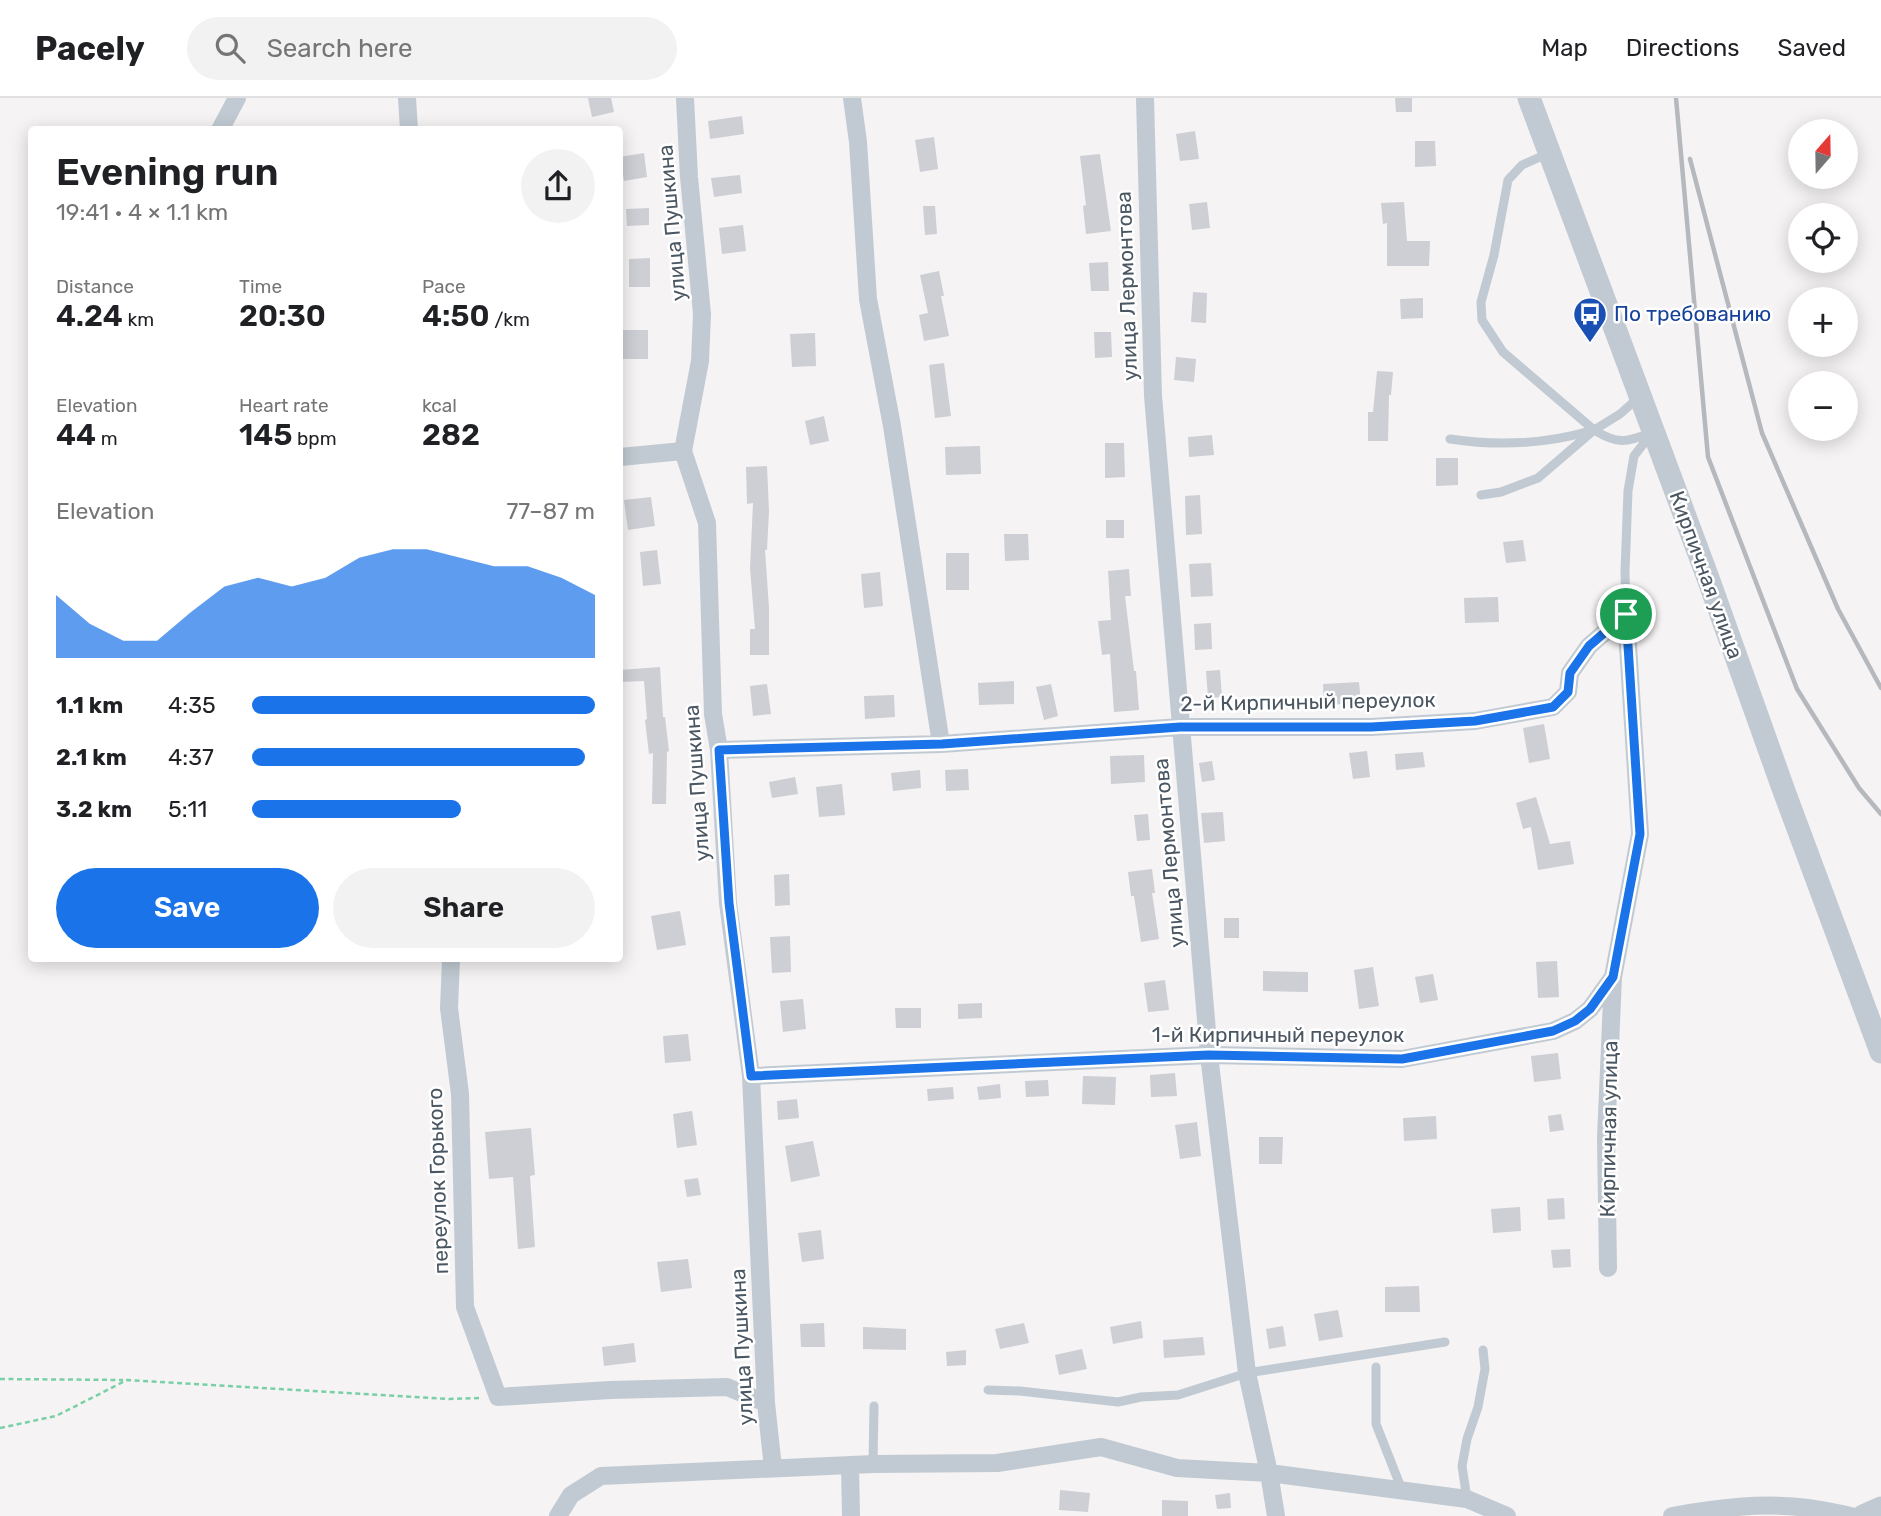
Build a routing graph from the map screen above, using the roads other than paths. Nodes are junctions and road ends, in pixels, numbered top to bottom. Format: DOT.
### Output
graph roads {
  1 [pos="237,98"];
  2 [pos="407,98"];
  3 [pos="685,98"];
  4 [pos="852,98"];
  5 [pos="1144,98"];
  6 [pos="1529,98"];
  7 [pos="222,126"];
  8 [pos="410,126"];
  9 [pos="1549,153"];
  10 [pos="1640,397"];
  11 [pos="1594,430"];
  12 [pos="1653,432"];
  13 [pos="1450,439"];
  14 [pos="683,451"];
  15 [pos="623,457"];
  16 [pos="1480,495"];
  17 [pos="1626,614"];
  18 [pos="1180,727"];
  19 [pos="942,744"];
  20 [pos="719,750"];
  21 [pos="451,962"];
  22 [pos="1613,977"];
  23 [pos="1881,1052"];
  24 [pos="1209,1055"];
  25 [pos="751,1076"];
  26 [pos="1608,1268"];
  27 [pos="1445,1342"];
  28 [pos="1483,1350"];
  29 [pos="1376,1367"];
  30 [pos="1247,1373"];
  31 [pos="988,1390"];
  32 [pos="766,1404"];
  33 [pos="874,1406"];
  34 [pos="873,1464"];
  35 [pos="850,1466"];
  36 [pos="773,1468"];
  37 [pos="1269,1473"];
  38 [pos="1402,1490"];
  39 [pos="1467,1499"];
  40 [pos="1881,1508"];
  41 [pos="558,1516"];
  42 [pos="851,1516"];
  43 [pos="1276,1516"];
  44 [pos="1507,1516"];
  45 [pos="1672,1516"];
  46 [pos="1851,1516"];
  47 [pos="1863,1516"];
  1 -- 7 [label="street"];
  2 -- 8 [label="street"];
  3 -- 14 [label="street, улица Пушкина"];
  4 -- 19 [label="street"];
  5 -- 18 [label="street, улица Лермонтова"];
  6 -- 9 [label="street, Кирпичная улица"];
  9 -- 10 [label="street, Кирпичная улица"];
  9 -- 11 [label="lane"];
  10 -- 11 [label="lane"];
  10 -- 12 [label="street, Кирпичная улица"];
  11 -- 12 [label="lane"];
  11 -- 13 [label="lane"];
  11 -- 16 [label="lane"];
  12 -- 17 [label="lane"];
  12 -- 23 [label="street, Кирпичная улица"];
  14 -- 15 [label="street"];
  14 -- 20 [label="street, улица Пушкина"];
  17 -- 18 [label="street, 2-й Кирпичный переулок"];
  17 -- 22 [label="street, Кирпичная улица"];
  18 -- 19 [label="street, 2-й Кирпичный переулок"];
  18 -- 24 [label="street, улица Лермонтова"];
  19 -- 20 [label="street, 2-й Кирпичный переулок"];
  20 -- 25 [label="street, улица Пушкина"];
  21 -- 32 [label="street, переулок Горького"];
  22 -- 24 [label="street, 1-й Кирпичный переулок"];
  22 -- 26 [label="street, Кирпичная улица"];
  24 -- 25 [label="street, 1-й Кирпичный переулок"];
  24 -- 30 [label="street, улица Лермонтова"];
  25 -- 32 [label="street, улица Пушкина"];
  27 -- 30 [label="lane"];
  28 -- 39 [label="lane"];
  29 -- 38 [label="lane"];
  30 -- 31 [label="lane"];
  30 -- 37 [label="street, улица Лермонтова"];
  32 -- 36 [label="street, улица Пушкина"];
  33 -- 34 [label="lane"];
  34 -- 35 [label="street"];
  34 -- 37 [label="street"];
  35 -- 36 [label="street"];
  35 -- 42 [label="street"];
  36 -- 41 [label="street"];
  37 -- 38 [label="street"];
  37 -- 43 [label="street, улица Лермонтова"];
  38 -- 39 [label="street"];
  39 -- 44 [label="street"];
  40 -- 47 [label="street"];
  45 -- 46 [label="street"];
}
